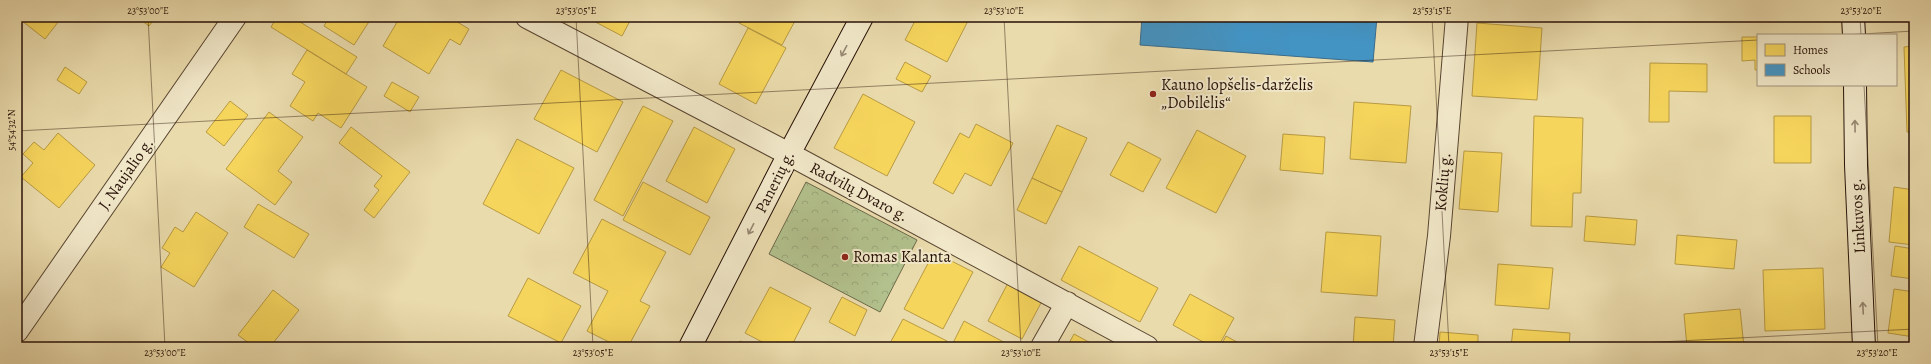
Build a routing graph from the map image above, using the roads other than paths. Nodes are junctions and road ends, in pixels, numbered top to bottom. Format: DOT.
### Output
graph roads {
  1 [pos="235,17"];
  2 [pos="527,17"];
  3 [pos="862,17"];
  4 [pos="1458,17"];
  5 [pos="1853,17"];
  6 [pos="1854,34"];
  7 [pos="1854,86"];
  8 [pos="789,154"];
  9 [pos="1067,303"];
  10 [pos="17,331"];
  11 [pos="690,347"];
  12 [pos="1042,347"];
  13 [pos="1147,347"];
  14 [pos="1425,347"];
  15 [pos="1864,347"];
  1 -- 10 [label="street, J. Naujalio g."];
  2 -- 8 [label="street, Radvilų Dvaro g."];
  3 -- 8 [label="street, Panerių g., one-way"];
  4 -- 14 [label="street, Koklių g."];
  5 -- 6 [label="street"];
  15 -- 7 [label="street, Linkuvos g., one-way"];
  8 -- 9 [label="street, Radvilų Dvaro g."];
  8 -- 11 [label="street, Panerių g., one-way"];
  9 -- 12 [label="street"];
  9 -- 13 [label="street, Radvilų Dvaro g."];
}
